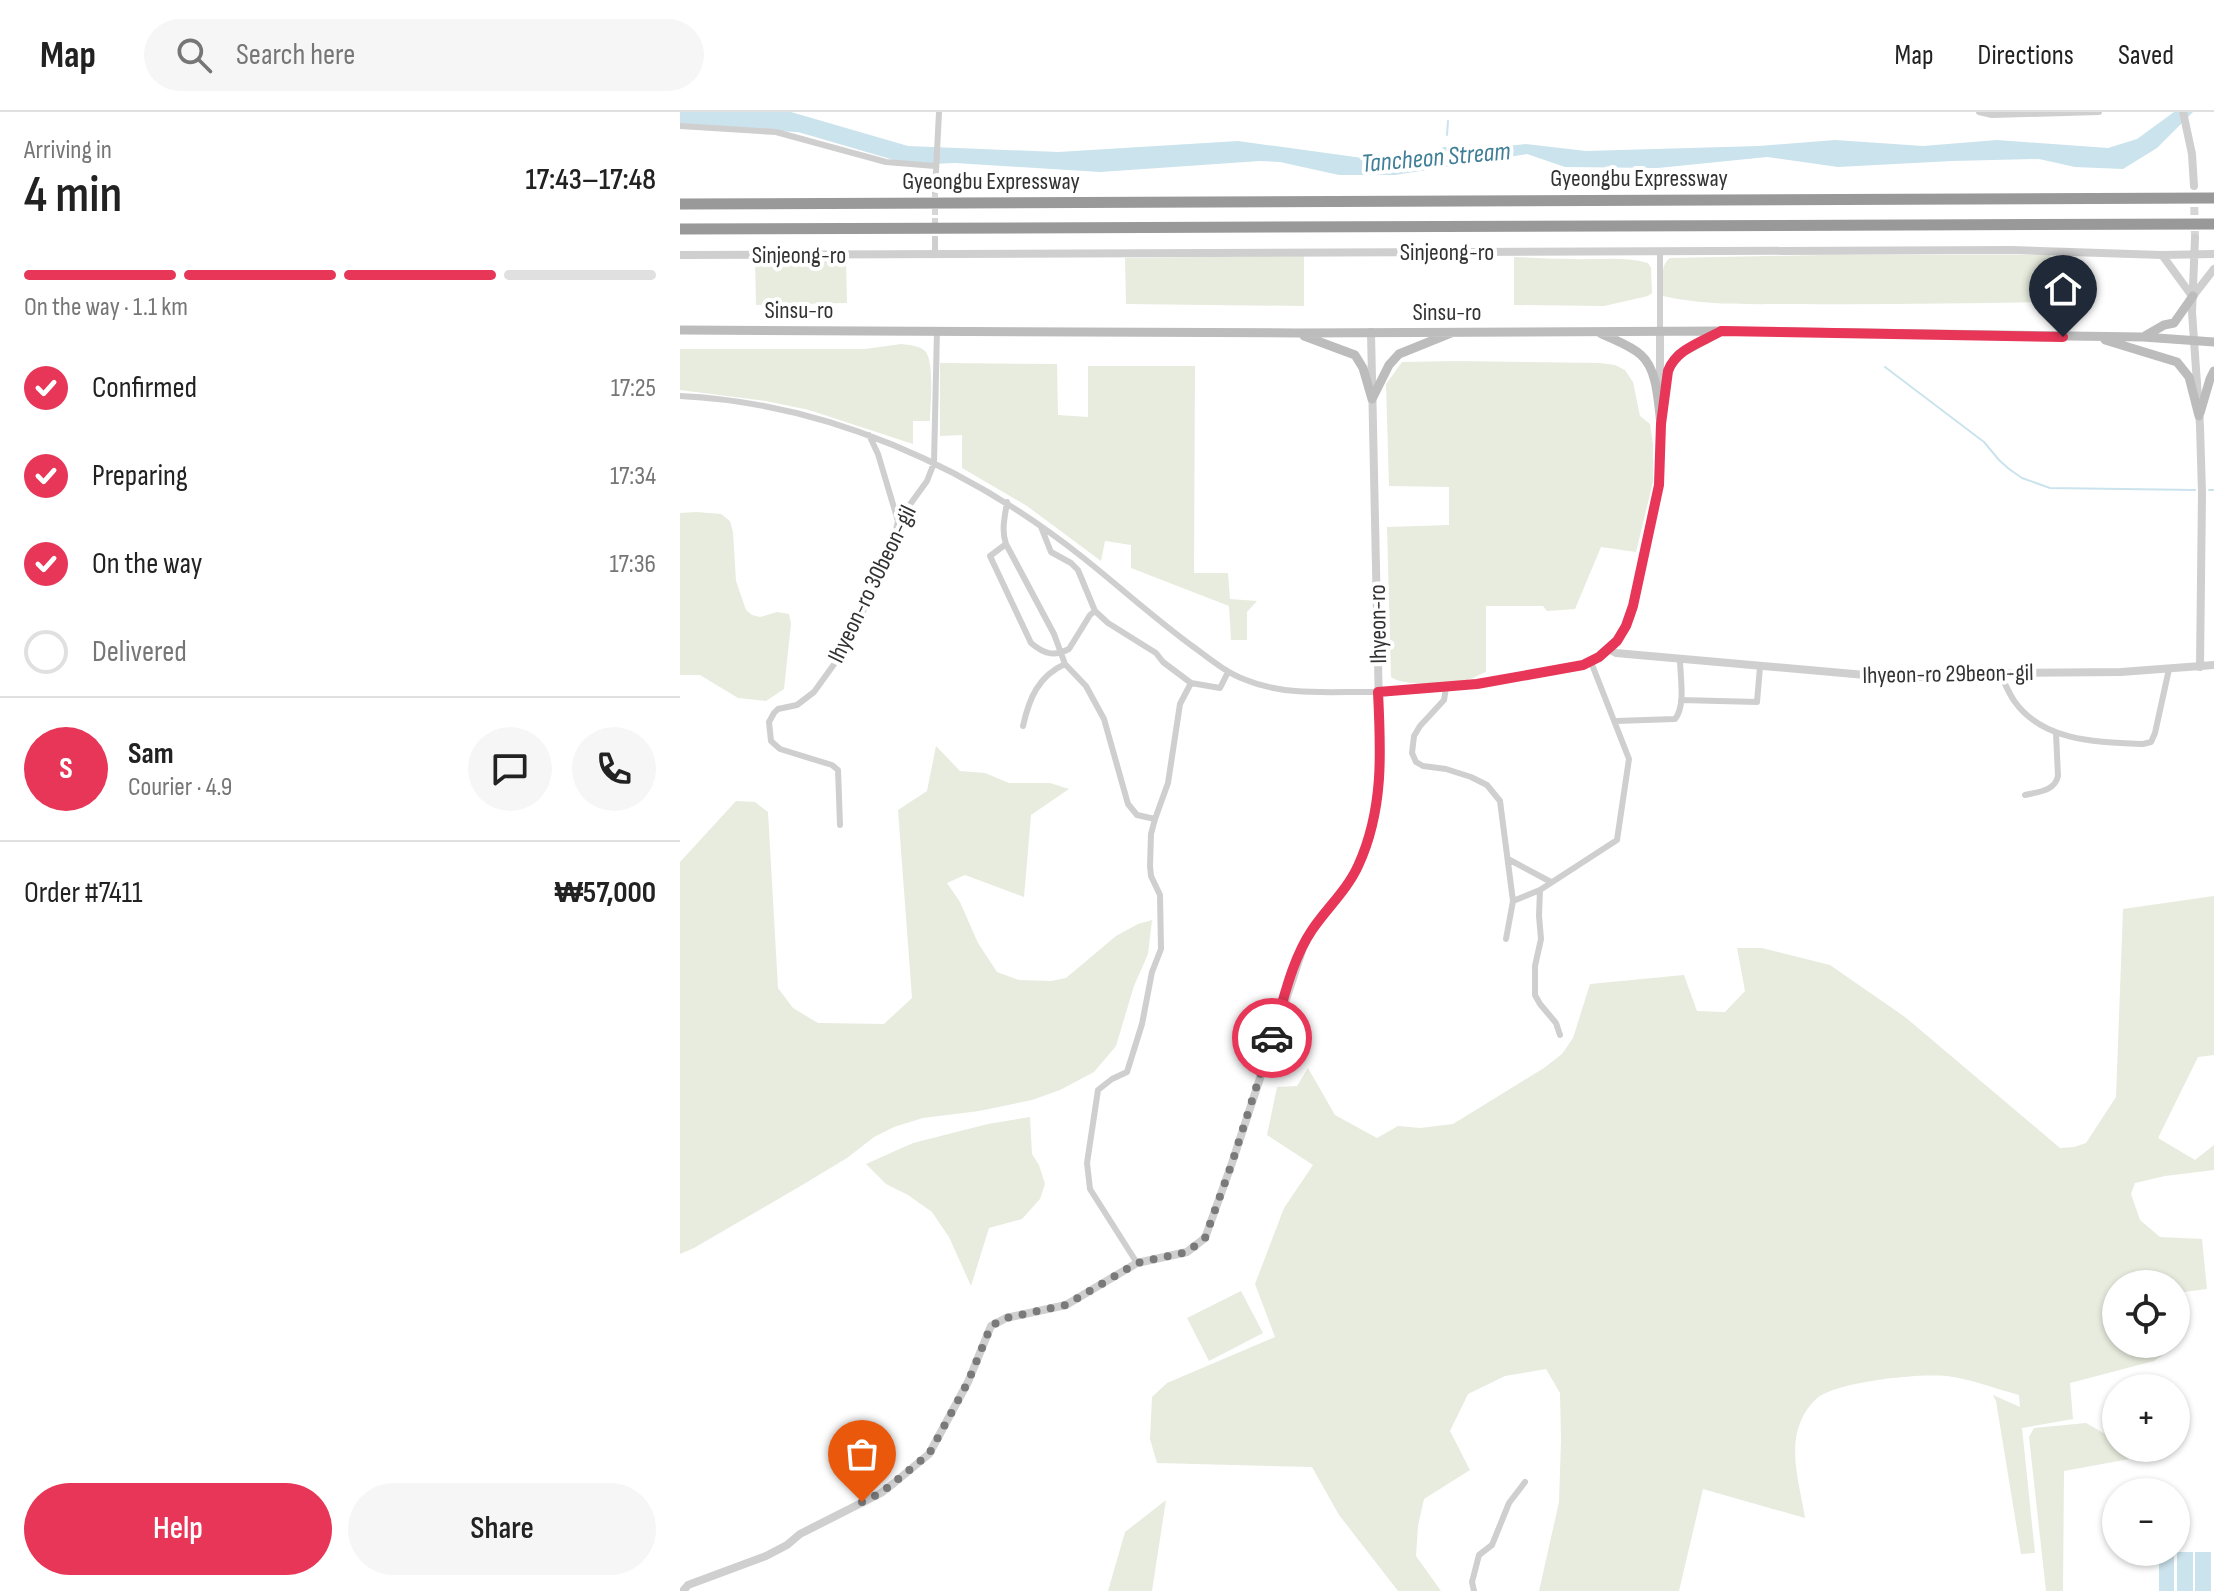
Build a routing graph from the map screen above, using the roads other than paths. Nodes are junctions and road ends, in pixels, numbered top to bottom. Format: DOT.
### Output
graph roads {
  1 [pos="1979,112"];
  2 [pos="2099,112"];
  3 [pos="2183,112"];
  4 [pos="938,115"];
  5 [pos="680,126"];
  6 [pos="935,163"];
  7 [pos="2194,186"];
  8 [pos="935,191"];
  9 [pos="2214,198"];
  10 [pos="680,204"];
  11 [pos="2214,224"];
  12 [pos="680,229"];
  13 [pos="2195,238"];
  14 [pos="935,239"];
  15 [pos="1660,251"];
  16 [pos="935,254"];
  17 [pos="2194,254"];
  18 [pos="2214,254"];
  19 [pos="680,255"];
  20 [pos="2162,255"];
  21 [pos="2214,269"];
  22 [pos="2193,296"];
  23 [pos="680,330"];
  24 [pos="937,330"];
  25 [pos="1454,331"];
  26 [pos="1597,331"];
  27 [pos="1660,331"];
  28 [pos="1721,331"];
  29 [pos="1371,332"];
  30 [pos="1298,333"];
  31 [pos="2094,337"];
  32 [pos="2143,337"];
  33 [pos="2194,339"];
  34 [pos="2214,342"];
  35 [pos="2214,371"];
  36 [pos="680,396"];
  37 [pos="1372,399"];
  38 [pos="2199,416"];
  39 [pos="1661,424"];
  40 [pos="869,435"];
  41 [pos="934,463"];
  42 [pos="1007,502"];
  43 [pos="898,521"];
  44 [pos="1040,525"];
  45 [pos="1006,544"];
  46 [pos="1095,611"];
  47 [pos="1609,649"];
  48 [pos="1062,653"];
  49 [pos="1680,659"];
  50 [pos="1591,662"];
  51 [pos="1065,664"];
  52 [pos="2214,665"];
  53 [pos="1760,667"];
  54 [pos="2200,667"];
  55 [pos="2169,669"];
  56 [pos="1228,672"];
  57 [pos="2000,674"];
  58 [pos="1191,683"];
  59 [pos="1446,688"];
  60 [pos="1378,692"];
  61 [pos="1681,700"];
  62 [pos="1616,721"];
  63 [pos="1023,726"];
  64 [pos="2056,733"];
  65 [pos="2025,795"];
  66 [pos="1155,819"];
  67 [pos="840,825"];
  68 [pos="1508,859"];
  69 [pos="1551,882"];
  70 [pos="1540,890"];
  71 [pos="1513,901"];
  72 [pos="1506,939"];
  73 [pos="1560,1035"];
  74 [pos="1137,1263"];
  75 [pos="1525,1482"];
  76 [pos="683,1591"];
  77 [pos="1474,1591"];
  1 -- 2 [label="street"];
  3 -- 7 [label="street"];
  4 -- 6 [label="street"];
  5 -- 6 [label="street"];
  6 -- 8 [label="street"];
  9 -- 10 [label="highway, Gyeongbu Expressway"];
  11 -- 12 [label="highway, Gyeongbu Expressway"];
  13 -- 17 [label="street"];
  14 -- 16 [label="street"];
  15 -- 16 [label="street, Sinjeong-ro"];
  15 -- 20 [label="street, Sinjeong-ro"];
  15 -- 27 [label="street"];
  16 -- 19 [label="street, Sinjeong-ro"];
  17 -- 18 [label="street, Sinjeong-ro"];
  17 -- 20 [label="street, Sinjeong-ro"];
  17 -- 22 [label="street"];
  20 -- 22 [label="street"];
  21 -- 22 [label="street"];
  22 -- 32 [label="main road"];
  22 -- 33 [label="street"];
  23 -- 24 [label="main road, Sinsu-ro"];
  24 -- 30 [label="main road, Sinsu-ro"];
  24 -- 41 [label="street, Ihyeon-ro 30beon-gil"];
  25 -- 26 [label="main road, Sinsu-ro"];
  25 -- 29 [label="main road, Sinsu-ro"];
  25 -- 37 [label="main road"];
  26 -- 27 [label="main road, Sinsu-ro"];
  26 -- 39 [label="main road"];
  27 -- 28 [label="main road, Sinsu-ro"];
  27 -- 39 [label="street"];
  28 -- 31 [label="main road, Sinsu-ro"];
  28 -- 39 [label="main road"];
  29 -- 30 [label="main road, Sinsu-ro"];
  29 -- 37 [label="street, Ihyeon-ro"];
  30 -- 37 [label="main road"];
  31 -- 32 [label="main road, Sinsu-ro"];
  31 -- 38 [label="main road"];
  32 -- 33 [label="main road, Sinsu-ro"];
  33 -- 34 [label="main road, Sinsu-ro"];
  33 -- 38 [label="street"];
  35 -- 38 [label="main road"];
  36 -- 40 [label="street"];
  37 -- 60 [label="street, Ihyeon-ro"];
  38 -- 54 [label="street"];
  39 -- 47 [label="street"];
  40 -- 41 [label="street"];
  40 -- 43 [label="street"];
  41 -- 42 [label="street"];
  41 -- 43 [label="street, Ihyeon-ro 30beon-gil"];
  42 -- 44 [label="street"];
  42 -- 45 [label="street"];
  43 -- 67 [label="street, Ihyeon-ro 30beon-gil"];
  44 -- 46 [label="street"];
  44 -- 56 [label="street"];
  45 -- 48 [label="street"];
  45 -- 48 [label="street"];
  46 -- 48 [label="street"];
  46 -- 58 [label="street"];
  47 -- 49 [label="street, Ihyeon-ro 29beon-gil"];
  47 -- 50 [label="street"];
  48 -- 51 [label="street"];
  49 -- 53 [label="street, Ihyeon-ro 29beon-gil"];
  49 -- 61 [label="street"];
  50 -- 59 [label="street"];
  50 -- 62 [label="street"];
  51 -- 63 [label="street"];
  51 -- 66 [label="street"];
  52 -- 54 [label="street, Ihyeon-ro 29beon-gil"];
  53 -- 57 [label="street, Ihyeon-ro 29beon-gil"];
  53 -- 61 [label="street"];
  54 -- 55 [label="street, Ihyeon-ro 29beon-gil"];
  55 -- 57 [label="street, Ihyeon-ro 29beon-gil"];
  55 -- 64 [label="street"];
  56 -- 58 [label="street"];
  56 -- 60 [label="street"];
  57 -- 64 [label="street"];
  58 -- 66 [label="street"];
  59 -- 60 [label="street"];
  59 -- 68 [label="street"];
  60 -- 74 [label="street, Ihyeon-ro"];
  61 -- 62 [label="street"];
  62 -- 69 [label="street"];
  64 -- 65 [label="street"];
  66 -- 74 [label="street"];
  68 -- 69 [label="street"];
  68 -- 71 [label="street"];
  69 -- 70 [label="street"];
  70 -- 71 [label="street"];
  70 -- 73 [label="street"];
  71 -- 72 [label="street"];
  74 -- 76 [label="street, Ihyeon-ro"];
  75 -- 77 [label="street"];
}
